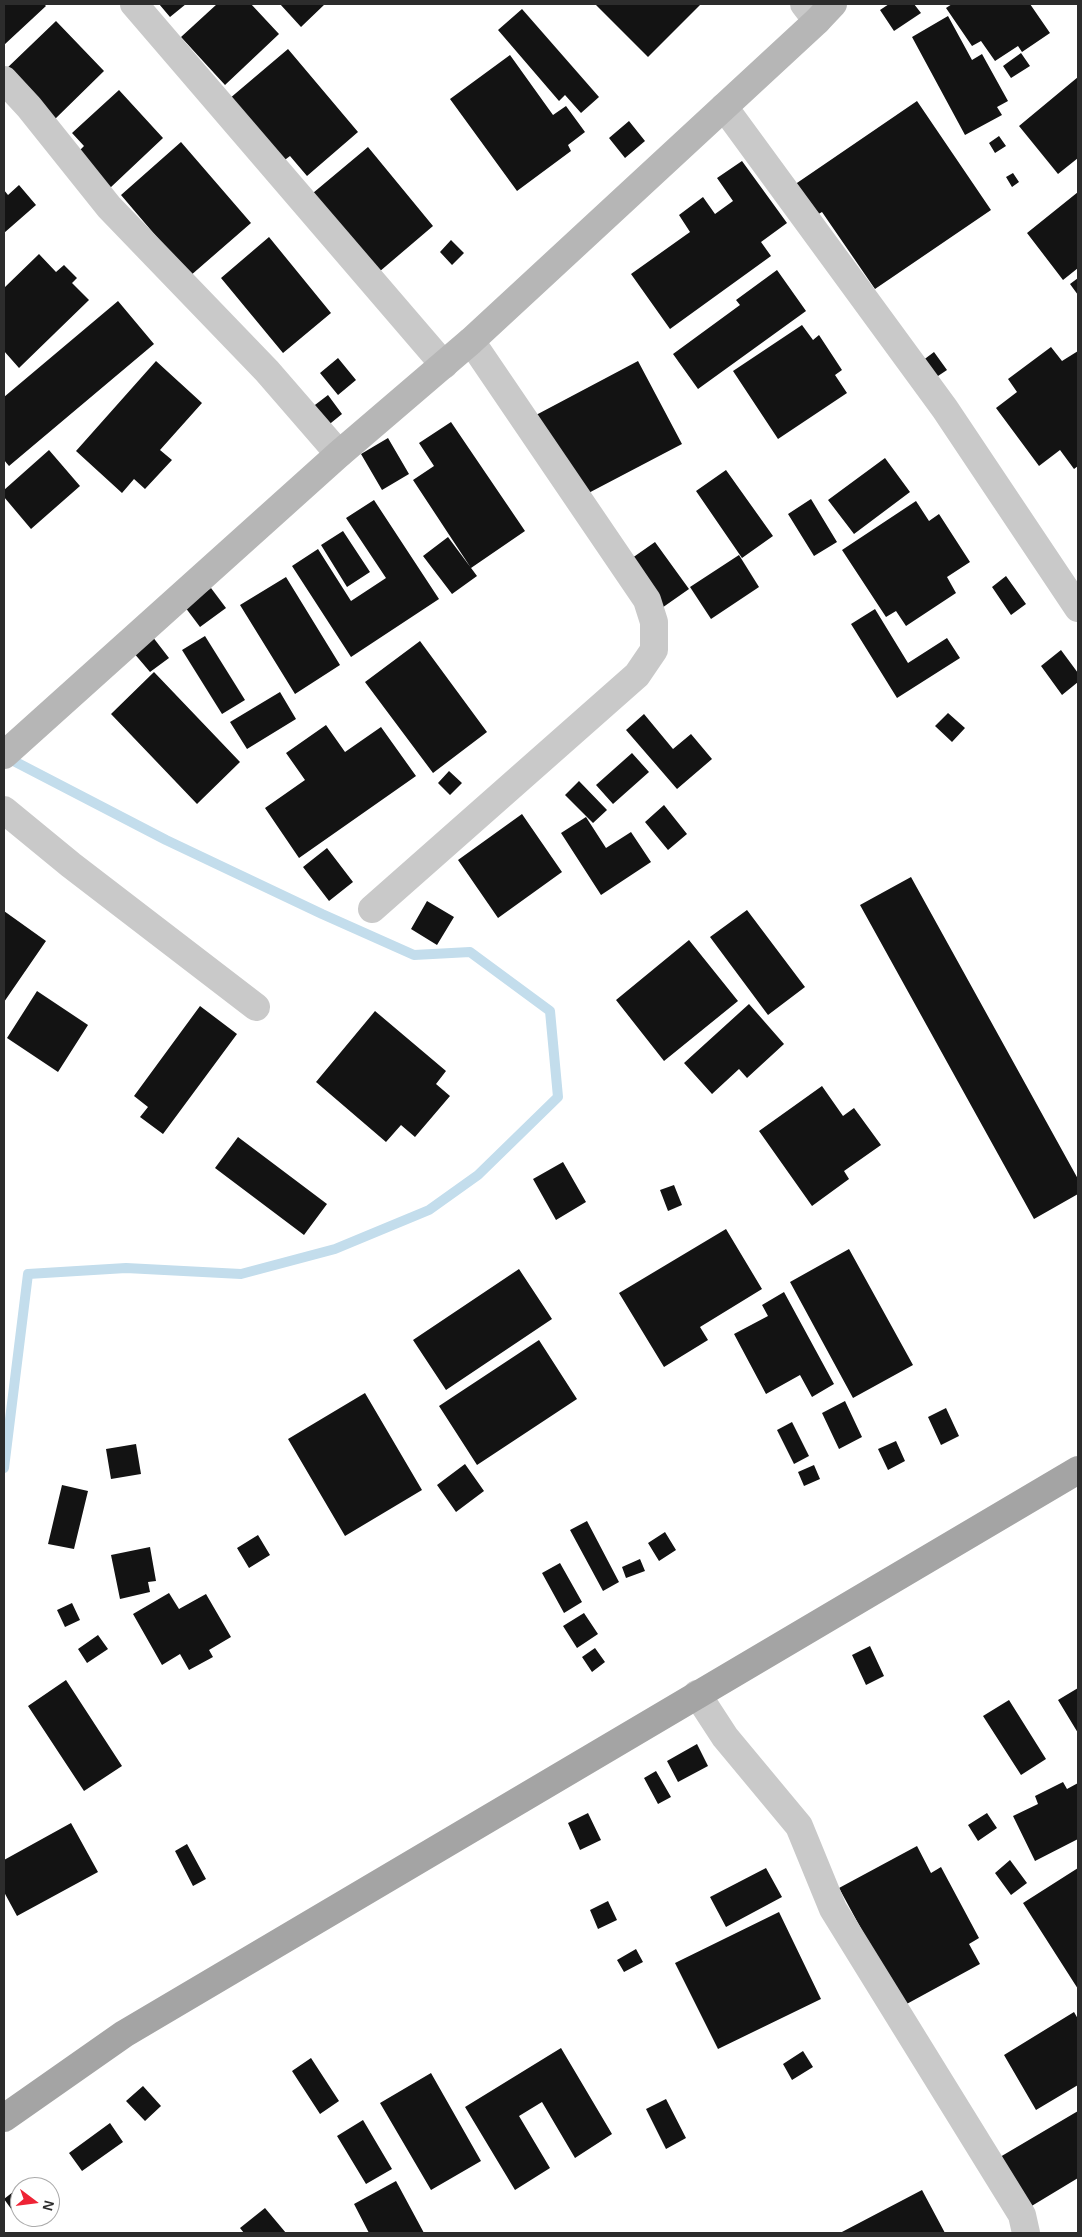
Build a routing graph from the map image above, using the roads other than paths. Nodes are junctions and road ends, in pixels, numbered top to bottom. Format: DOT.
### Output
graph roads {
  1 [pos="134,4"];
  2 [pos="818,10"];
  3 [pos="4,80"];
  4 [pos="724,107"];
  5 [pos="471,341"];
  6 [pos="444,365"];
  7 [pos="339,454"];
  8 [pos="1078,608"];
  9 [pos="13,747"];
  10 [pos="4,810"];
  11 [pos="372,909"];
  12 [pos="256,1007"];
  13 [pos="1078,1470"];
  14 [pos="697,1694"];
  15 [pos="4,2118"];
  16 [pos="1026,2233"];
  1 -- 6 [label="street"];
  2 -- 4 [label="street"];
  3 -- 7 [label="street"];
  4 -- 5 [label="street"];
  4 -- 8 [label="street"];
  5 -- 6 [label="street"];
  5 -- 11 [label="street"];
  6 -- 7 [label="street"];
  7 -- 9 [label="street"];
  10 -- 12 [label="street"];
  13 -- 14 [label="main road"];
  14 -- 15 [label="main road"];
  14 -- 16 [label="street"];
}
